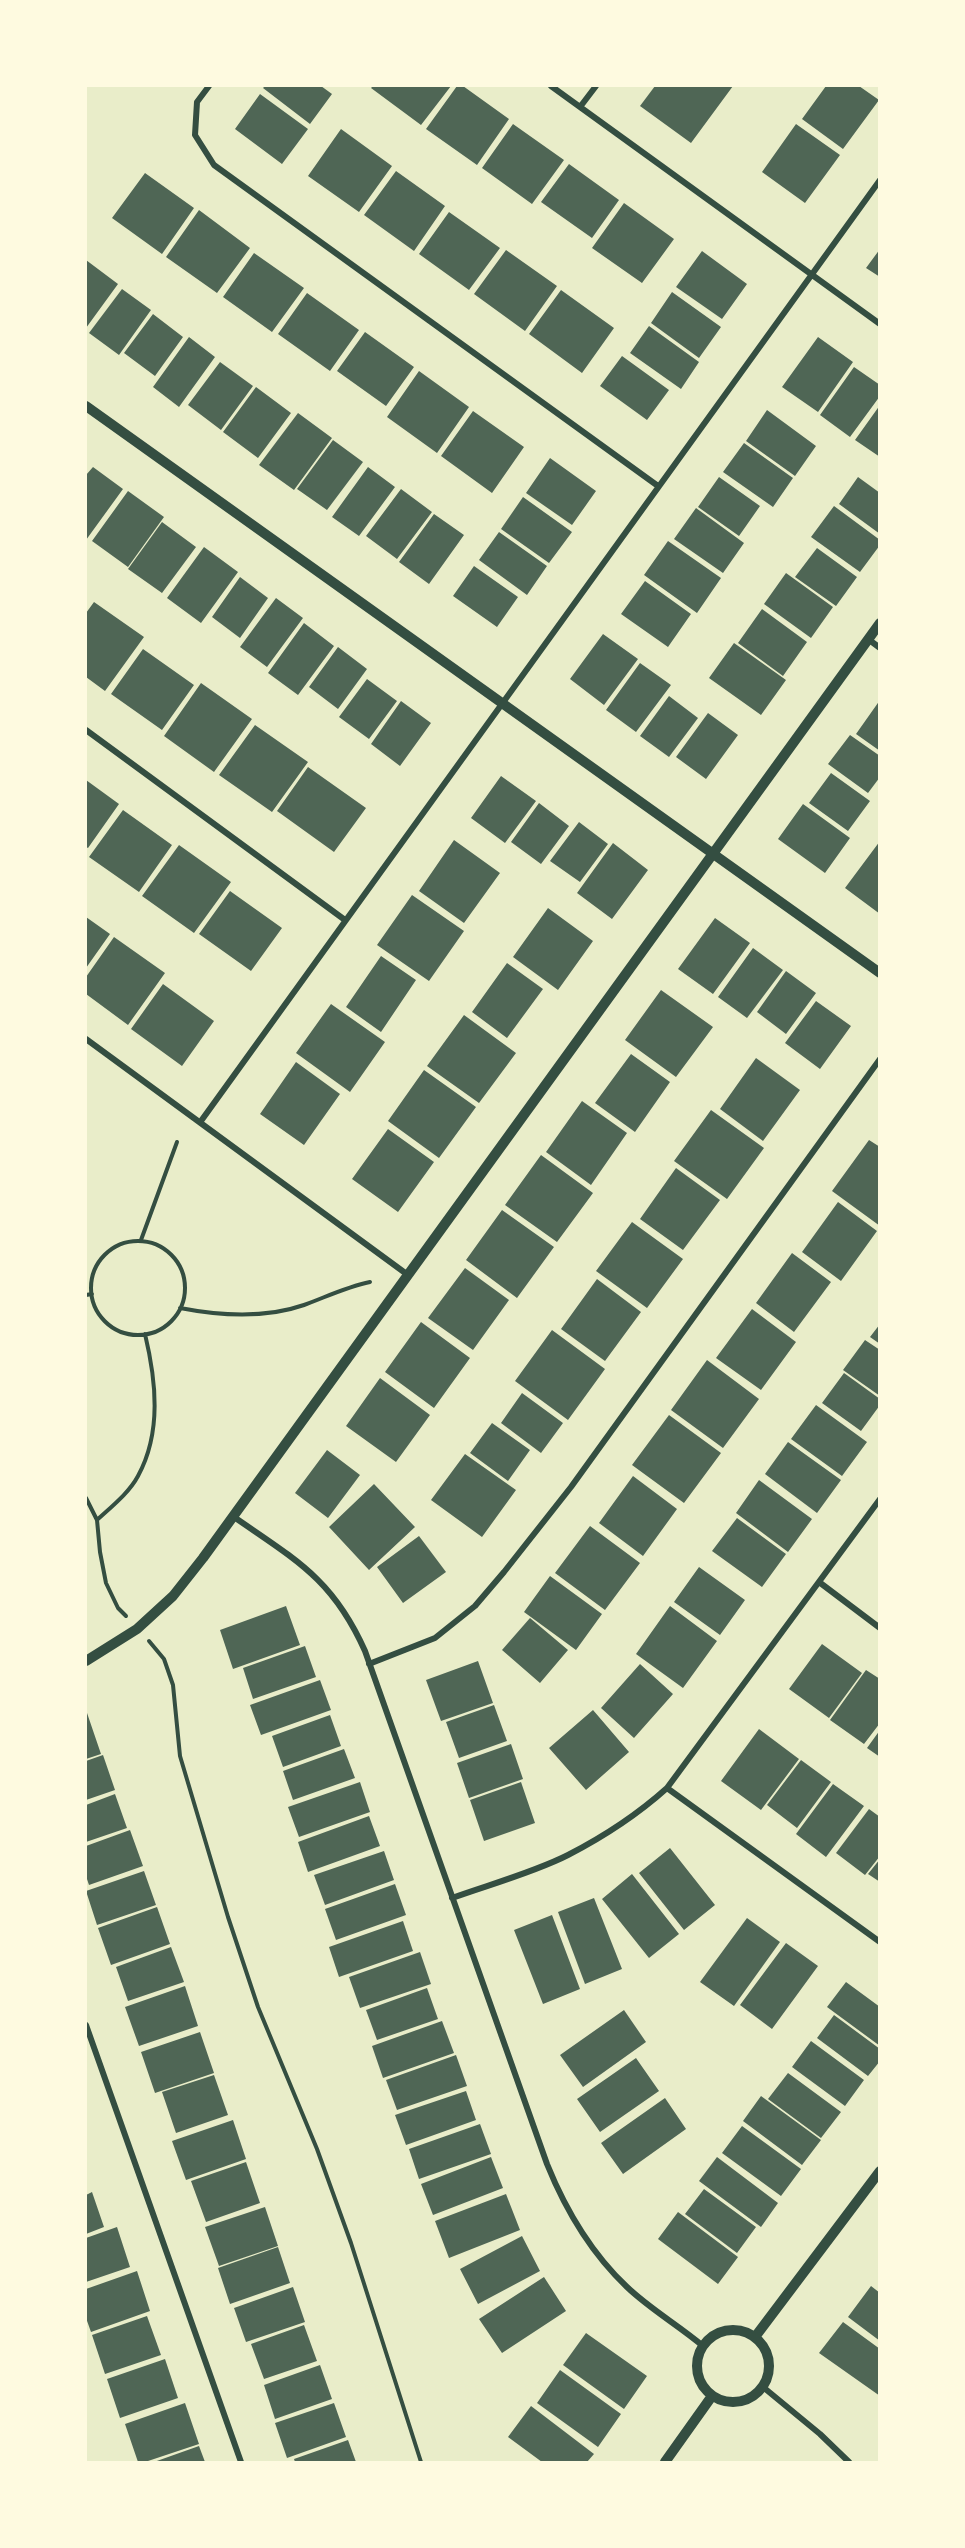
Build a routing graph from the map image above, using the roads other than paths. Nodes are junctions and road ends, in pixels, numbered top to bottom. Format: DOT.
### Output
graph roads {
  1 [pos="209,86"];
  2 [pos="551,86"];
  3 [pos="596,86"];
  4 [pos="580,107"];
  5 [pos="879,180"];
  6 [pos="811,275"];
  7 [pos="879,324"];
  8 [pos="86,406"];
  9 [pos="658,486"];
  10 [pos="879,623"];
  11 [pos="868,639"];
  12 [pos="879,648"];
  13 [pos="503,702"];
  14 [pos="86,730"];
  15 [pos="713,853"];
  16 [pos="345,920"];
  17 [pos="879,973"];
  18 [pos="86,1039"];
  19 [pos="879,1059"];
  20 [pos="201,1121"];
  21 [pos="408,1275"];
  22 [pos="879,1499"];
  23 [pos="234,1516"];
  24 [pos="819,1582"];
  25 [pos="879,1628"];
  26 [pos="86,1661"];
  27 [pos="369,1664"];
  28 [pos="667,1788"];
  29 [pos="452,1898"];
  30 [pos="879,1942"];
  31 [pos="86,2025"];
  32 [pos="879,2171"];
  33 [pos="755,2337"];
  34 [pos="703,2346"];
  35 [pos="763,2387"];
  36 [pos="712,2396"];
  37 [pos="241,2463"];
  38 [pos="665,2463"];
  39 [pos="849,2463"];
  1 -- 9 [label="street"];
  2 -- 4 [label="street"];
  3 -- 4 [label="street"];
  4 -- 6 [label="street"];
  5 -- 6 [label="street"];
  6 -- 7 [label="street"];
  6 -- 9 [label="street"];
  8 -- 13 [label="street"];
  9 -- 13 [label="street"];
  10 -- 11 [label="street"];
  11 -- 12 [label="street"];
  11 -- 15 [label="street"];
  13 -- 15 [label="street"];
  13 -- 16 [label="street"];
  14 -- 16 [label="street"];
  15 -- 17 [label="street"];
  15 -- 21 [label="street"];
  16 -- 20 [label="street"];
  18 -- 20 [label="street"];
  19 -- 27 [label="street"];
  20 -- 21 [label="street"];
  21 -- 23 [label="street"];
  22 -- 24 [label="street"];
  23 -- 26 [label="street"];
  23 -- 27 [label="street"];
  24 -- 25 [label="street"];
  24 -- 28 [label="street"];
  27 -- 29 [label="street"];
  28 -- 29 [label="street"];
  28 -- 30 [label="street"];
  29 -- 34 [label="street"];
  31 -- 37 [label="street"];
  32 -- 33 [label="street"];
  33 -- 34 [label="street"];
  33 -- 35 [label="street"];
  34 -- 36 [label="street"];
  35 -- 36 [label="street"];
  35 -- 39 [label="street"];
  36 -- 38 [label="street"];
}
